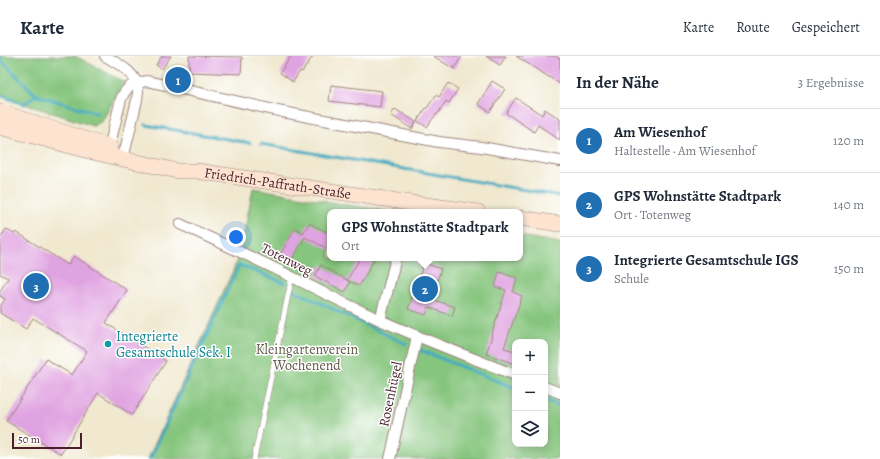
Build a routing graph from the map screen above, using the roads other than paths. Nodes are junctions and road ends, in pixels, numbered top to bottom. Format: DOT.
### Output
graph roads {
  1 [pos="104,56"];
  2 [pos="137,83"];
  3 [pos="0,112"];
  4 [pos="0,127"];
  5 [pos="108,151"];
  6 [pos="124,155"];
  7 [pos="560,161"];
  8 [pos="410,208"];
  9 [pos="427,209"];
  10 [pos="523,218"];
  11 [pos="180,224"];
  12 [pos="560,224"];
  13 [pos="395,261"];
  14 [pos="292,276"];
  15 [pos="380,320"];
  16 [pos="417,336"];
  17 [pos="512,374"];
  18 [pos="548,388"];
  19 [pos="560,393"];
  20 [pos="254,459"];
  21 [pos="390,459"];
  1 -- 2 [label="street"];
  2 -- 5 [label="street"];
  2 -- 6 [label="street"];
  2 -- 7 [label="street"];
  3 -- 5 [label="main road, Friedrich-Paffrath-Straße"];
  4 -- 5 [label="main road, Friedrich-Paffrath-Straße"];
  5 -- 6 [label="main road, Friedrich-Paffrath-Straße"];
  6 -- 8 [label="main road, Friedrich-Paffrath-Straße"];
  8 -- 9 [label="main road, Friedrich-Paffrath-Straße"];
  10 -- 12 [label="main road"];
  11 -- 14 [label="street, Totenweg"];
  13 -- 15 [label="street"];
  14 -- 15 [label="street, Totenweg"];
  14 -- 20 [label="lane"];
  15 -- 16 [label="street, Totenweg"];
  16 -- 17 [label="street, Totenweg"];
  16 -- 21 [label="street, Rosenhügel"];
  18 -- 19 [label="street"];
}
